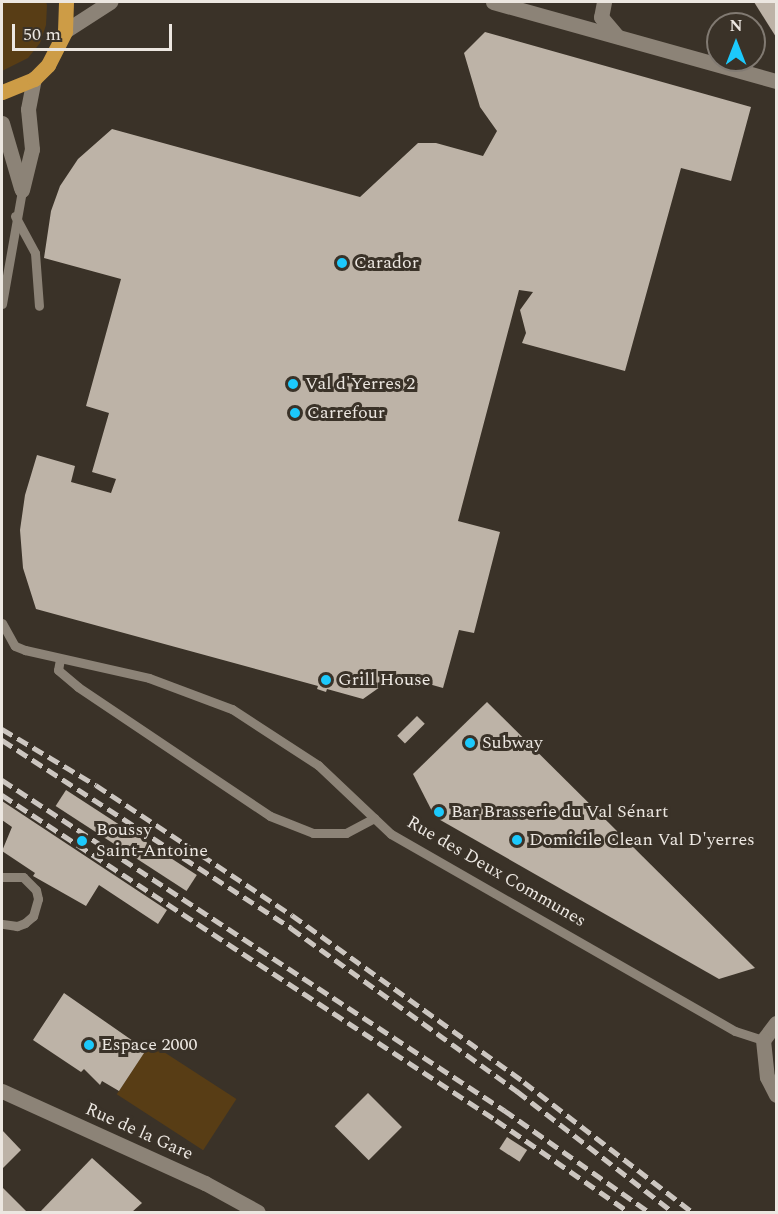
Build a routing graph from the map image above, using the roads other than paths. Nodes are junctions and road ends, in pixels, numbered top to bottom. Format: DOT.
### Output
graph roads {
  1 [pos="66,2"];
  2 [pos="110,2"];
  3 [pos="493,2"];
  4 [pos="604,2"];
  5 [pos="65,31"];
  6 [pos="619,38"];
  7 [pos="34,79"];
  8 [pos="777,81"];
  9 [pos="2,92"];
  10 [pos="2,123"];
  11 [pos="22,190"];
  12 [pos="15,216"];
  13 [pos="2,304"];
  14 [pos="39,306"];
  15 [pos="2,623"];
  16 [pos="60,659"];
  17 [pos="374,818"];
  18 [pos="2,866"];
  19 [pos="3,877"];
  20 [pos="2,924"];
  21 [pos="777,1023"];
  22 [pos="763,1040"];
  23 [pos="2,1091"];
  24 [pos="777,1095"];
  25 [pos="258,1212"];
  1 -- 5 [label="main road"];
  2 -- 5 [label="street"];
  3 -- 6 [label="street"];
  4 -- 6 [label="street"];
  5 -- 7 [label="main road"];
  6 -- 8 [label="street"];
  7 -- 9 [label="main road"];
  7 -- 11 [label="street"];
  10 -- 11 [label="street"];
  11 -- 12 [label="lane"];
  12 -- 13 [label="lane"];
  12 -- 14 [label="lane"];
  15 -- 16 [label="lane, Rue des Deux Communes"];
  16 -- 17 [label="lane, Rue des Deux Communes"];
  16 -- 17 [label="lane"];
  17 -- 22 [label="lane, Rue des Deux Communes"];
  18 -- 19 [label="lane"];
  19 -- 20 [label="lane"];
  21 -- 22 [label="street"];
  22 -- 24 [label="street"];
  23 -- 25 [label="street, Rue de la Gare"];
}
